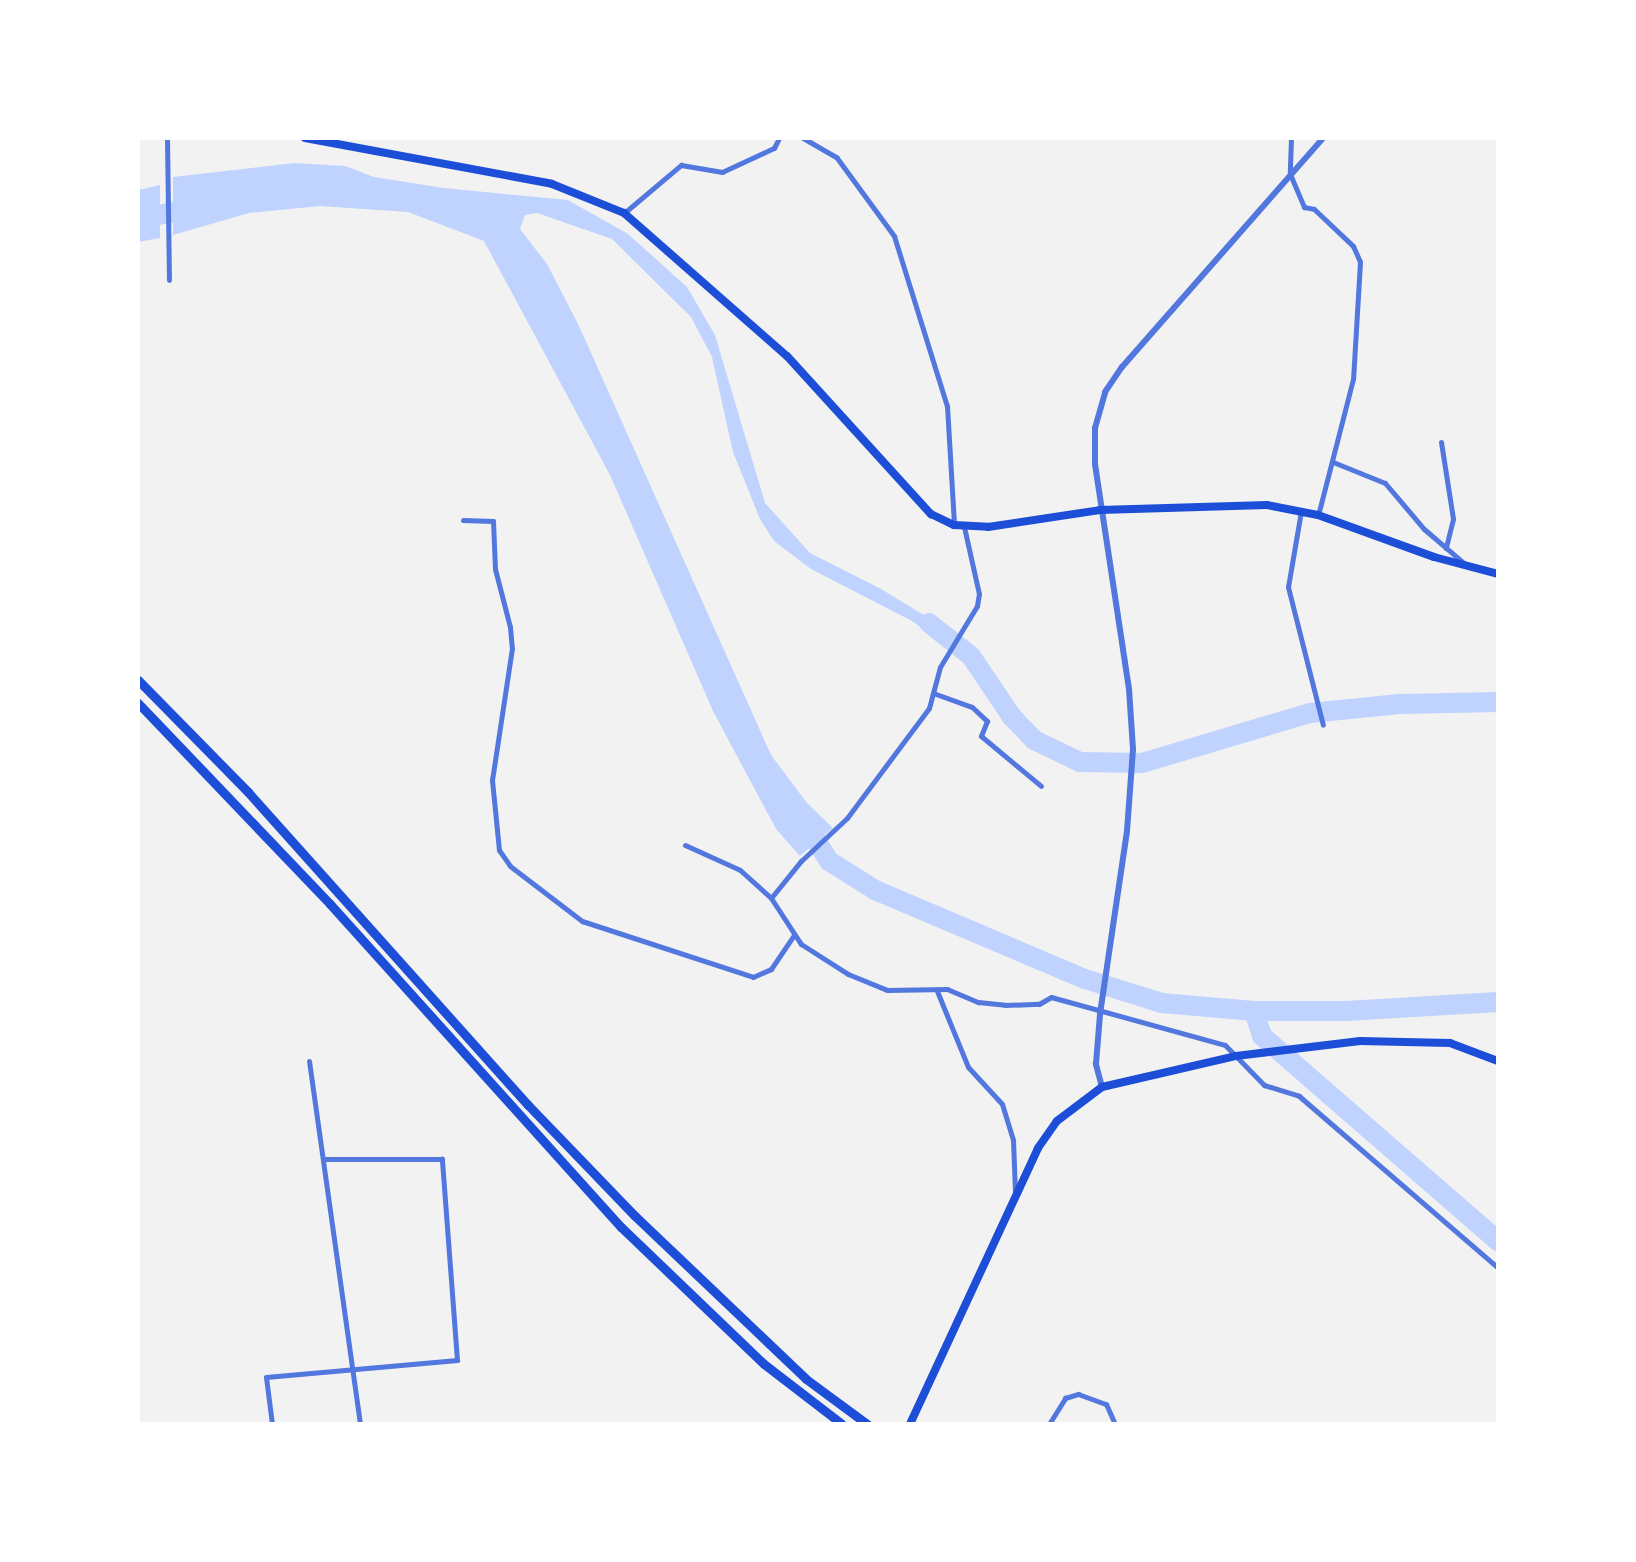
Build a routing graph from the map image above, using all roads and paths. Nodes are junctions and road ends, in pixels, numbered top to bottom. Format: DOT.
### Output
graph roads {
  1 [pos="167,138"];
  2 [pos="304,138"];
  3 [pos="779,138"];
  4 [pos="803,138"];
  5 [pos="1291,138"];
  6 [pos="1323,138"];
  7 [pos="348,140"];
  8 [pos="1290,174"];
  9 [pos="624,213"];
  10 [pos="169,280"];
  11 [pos="1441,442"];
  12 [pos="1333,462"];
  13 [pos="1100,510"];
  14 [pos="1301,511"];
  15 [pos="1318,515"];
  16 [pos="463,520"];
  17 [pos="959,526"];
  18 [pos="1446,548"];
  19 [pos="1470,567"];
  20 [pos="1498,574"];
  21 [pos="138,680"];
  22 [pos="933,693"];
  23 [pos="138,703"];
  24 [pos="1322,725"];
  25 [pos="1041,786"];
  26 [pos="685,845"];
  27 [pos="771,898"];
  28 [pos="792,936"];
  29 [pos="936,991"];
  30 [pos="1100,1014"];
  31 [pos="1236,1056"];
  32 [pos="309,1060"];
  33 [pos="1498,1062"];
  34 [pos="1102,1087"];
  35 [pos="324,1159"];
  36 [pos="1016,1200"];
  37 [pos="1498,1268"];
  38 [pos="353,1370"];
  39 [pos="865,1423"];
  40 [pos="272,1424"];
  41 [pos="360,1424"];
  42 [pos="842,1424"];
  43 [pos="910,1424"];
  44 [pos="1049,1424"];
  45 [pos="1115,1424"];
  1 -- 10 [label="street"];
  2 -- 7 [label="main road"];
  3 -- 9 [label="street"];
  4 -- 17 [label="street"];
  5 -- 8 [label="street"];
  6 -- 8 [label="street"];
  7 -- 9 [label="main road"];
  8 -- 12 [label="street"];
  8 -- 13 [label="street"];
  9 -- 17 [label="main road"];
  11 -- 18 [label="street"];
  12 -- 15 [label="street"];
  12 -- 18 [label="street"];
  13 -- 14 [label="main road"];
  13 -- 17 [label="main road"];
  13 -- 30 [label="street"];
  14 -- 15 [label="main road"];
  14 -- 24 [label="street"];
  15 -- 19 [label="main road"];
  16 -- 28 [label="street"];
  17 -- 22 [label="street"];
  18 -- 19 [label="street"];
  19 -- 20 [label="main road"];
  21 -- 39 [label="highway"];
  22 -- 25 [label="street"];
  22 -- 27 [label="street"];
  23 -- 42 [label="highway"];
  26 -- 27 [label="street"];
  27 -- 28 [label="street"];
  28 -- 29 [label="street"];
  29 -- 30 [label="street"];
  29 -- 36 [label="street"];
  30 -- 31 [label="street"];
  30 -- 34 [label="street"];
  31 -- 33 [label="main road"];
  31 -- 34 [label="main road"];
  31 -- 37 [label="street"];
  32 -- 35 [label="street"];
  34 -- 36 [label="main road"];
  35 -- 38 [label="street"];
  35 -- 38 [label="street"];
  36 -- 43 [label="main road"];
  38 -- 40 [label="street"];
  38 -- 41 [label="street"];
  44 -- 45 [label="street"];
}
